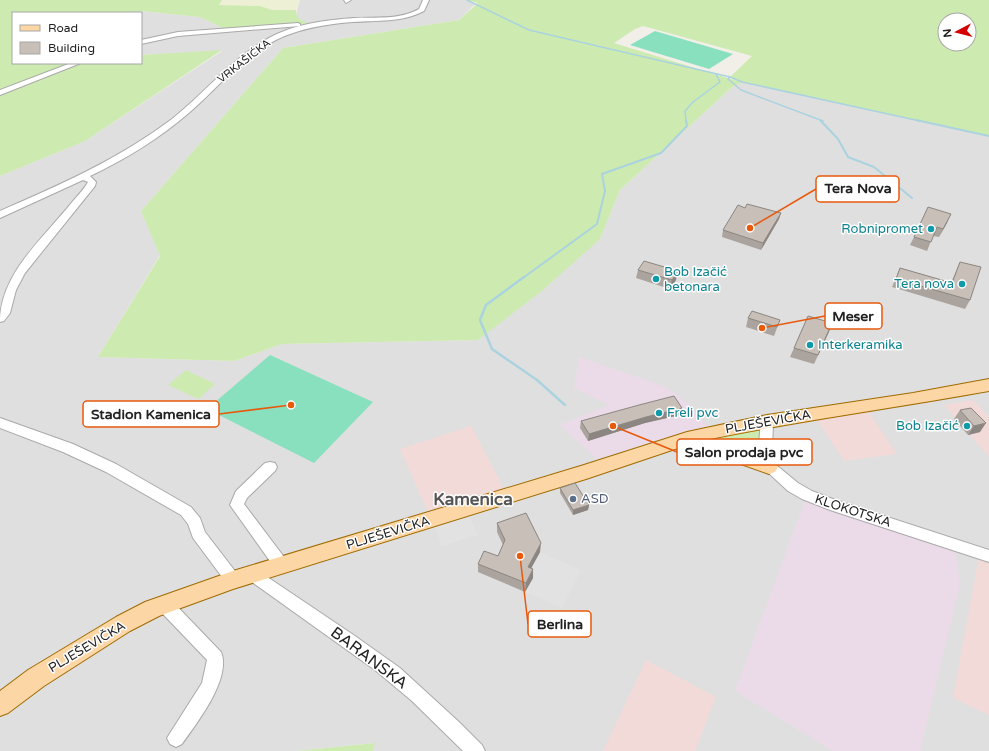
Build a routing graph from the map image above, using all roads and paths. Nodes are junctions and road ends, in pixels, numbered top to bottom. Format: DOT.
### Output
graph roads {
  1 [pos="426,0"];
  2 [pos="323,24"];
  3 [pos="142,42"];
  4 [pos="74,64"];
  5 [pos="0,93"];
  6 [pos="81,176"];
  7 [pos="0,215"];
  8 [pos="0,318"];
  9 [pos="989,384"];
  10 [pos="767,421"];
  11 [pos="0,423"];
  12 [pos="687,438"];
  13 [pos="270,467"];
  14 [pos="769,467"];
  15 [pos="989,556"];
  16 [pos="282,566"];
  17 [pos="254,575"];
  18 [pos="233,580"];
  19 [pos="165,604"];
  20 [pos="0,705"];
  21 [pos="176,738"];
  22 [pos="476,751"];
  1 -- 2 [label="street, VRKAŠIĆKA"];
  2 -- 3 [label="street"];
  2 -- 6 [label="street, VRKAŠIĆKA"];
  4 -- 5 [label="street"];
  6 -- 7 [label="street, VRKAŠIĆKA"];
  6 -- 8 [label="street"];
  9 -- 10 [label="main road, PLJEŠEVIČKA"];
  10 -- 12 [label="main road, PLJEŠEVIČKA"];
  10 -- 14 [label="street"];
  11 -- 18 [label="street"];
  12 -- 14 [label="main road"];
  12 -- 16 [label="main road, PLJEŠEVIČKA"];
  13 -- 16 [label="street"];
  14 -- 15 [label="street, KLOKOTSKA"];
  16 -- 17 [label="main road, PLJEŠEVIČKA"];
  17 -- 18 [label="main road, PLJEŠEVIČKA"];
  17 -- 22 [label="street, BARANSKA"];
  18 -- 19 [label="main road, PLJEŠEVIČKA"];
  19 -- 20 [label="main road, PLJEŠEVIČKA"];
  19 -- 21 [label="street"];
}
